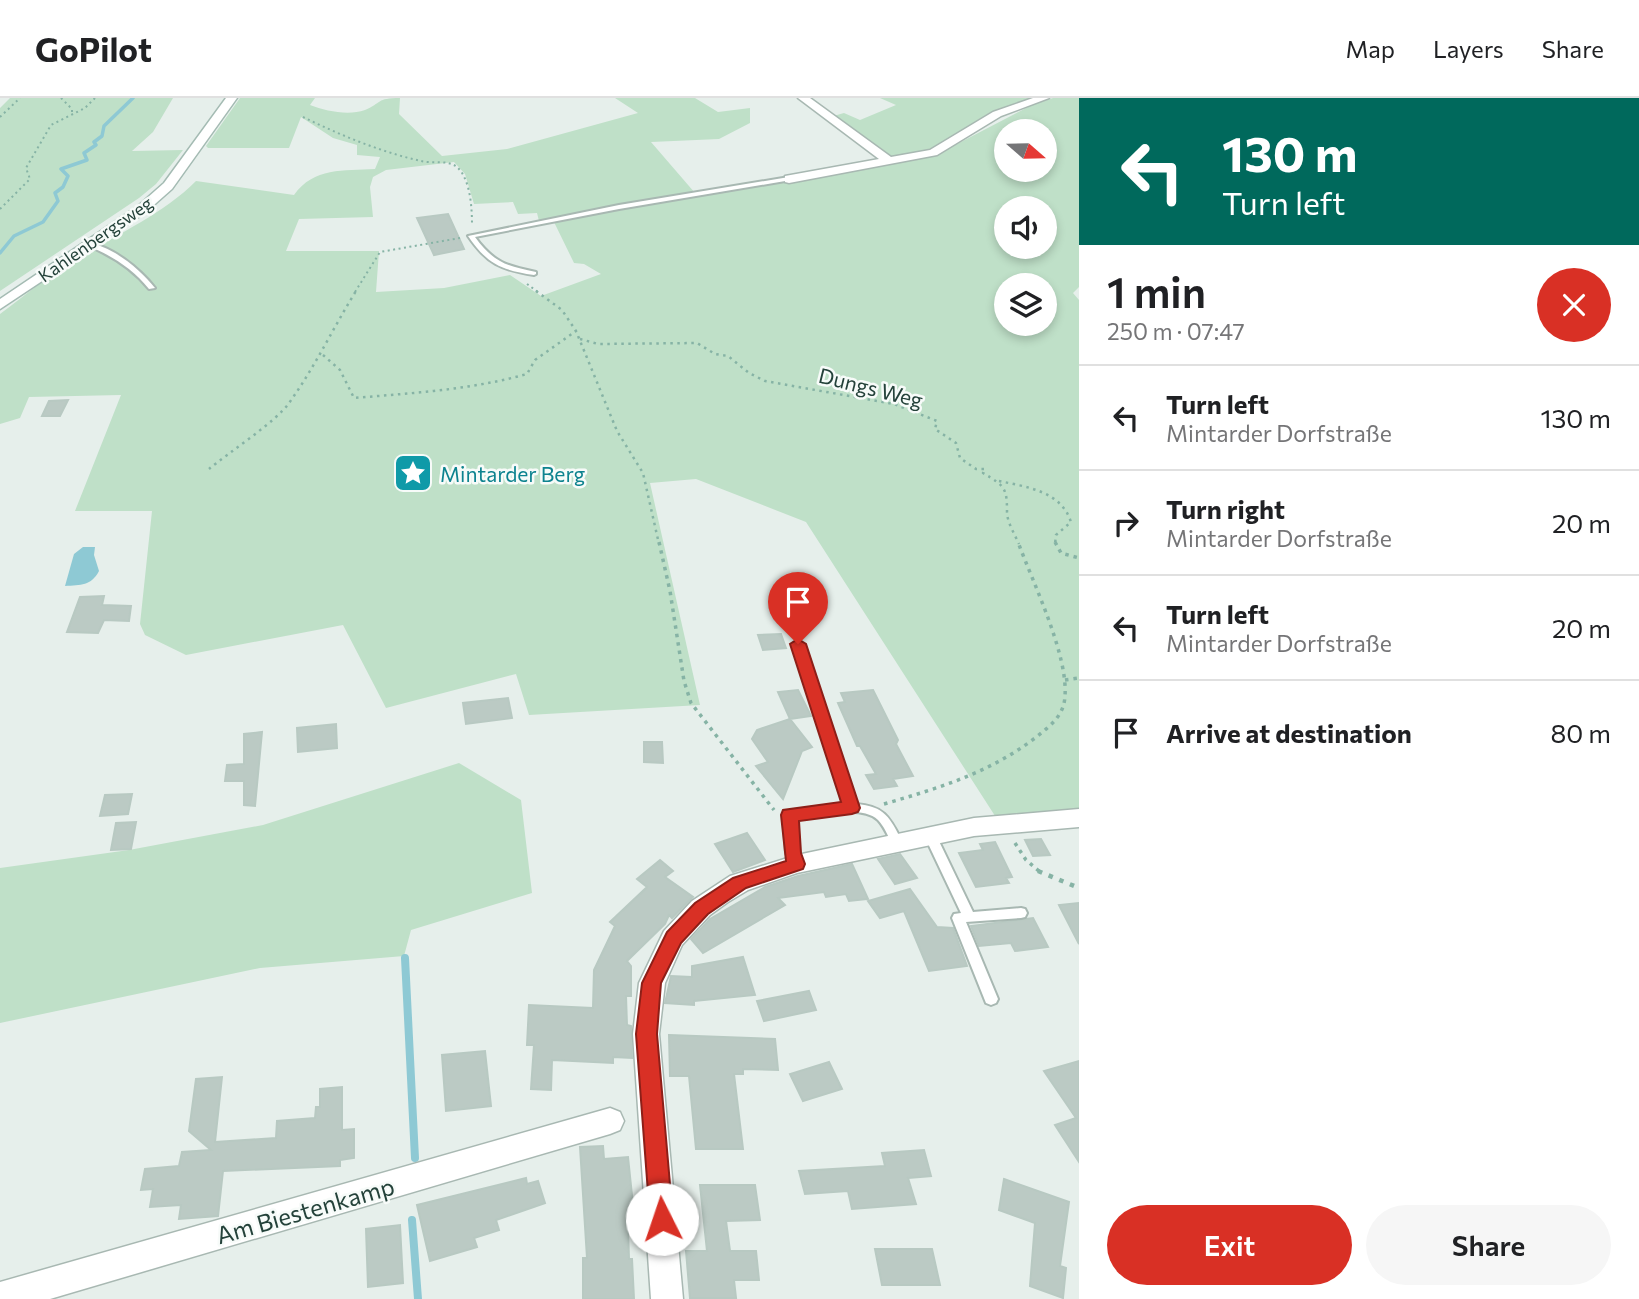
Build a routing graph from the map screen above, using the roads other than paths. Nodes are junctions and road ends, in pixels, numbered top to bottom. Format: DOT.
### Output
graph roads {
  1 [pos="232,98"];
  2 [pos="803,98"];
  3 [pos="1044,98"];
  4 [pos="888,160"];
  5 [pos="789,179"];
  6 [pos="88,244"];
  7 [pos="534,273"];
  8 [pos="151,288"];
  9 [pos="0,305"];
  10 [pos="798,644"];
  11 [pos="852,808"];
  12 [pos="1079,818"];
  13 [pos="930,835"];
  14 [pos="896,841"];
  15 [pos="796,864"];
  16 [pos="1021,913"];
  17 [pos="969,917"];
  18 [pos="991,999"];
  19 [pos="610,1121"];
  20 [pos="0,1298"];
  21 [pos="667,1299"];
  1 -- 6 [label="street, Kahlenbergsweg"];
  2 -- 4 [label="street"];
  3 -- 4 [label="street"];
  4 -- 5 [label="street"];
  5 -- 7 [label="lane"];
  6 -- 8 [label="lane"];
  6 -- 9 [label="street, Kahlenbergsweg"];
  10 -- 11 [label="lane"];
  11 -- 14 [label="lane"];
  11 -- 15 [label="lane"];
  12 -- 13 [label="street"];
  13 -- 14 [label="street"];
  13 -- 17 [label="lane"];
  14 -- 15 [label="street"];
  15 -- 21 [label="street"];
  16 -- 17 [label="lane"];
  17 -- 18 [label="lane"];
  19 -- 20 [label="street, Am Biestenkamp"];
}
